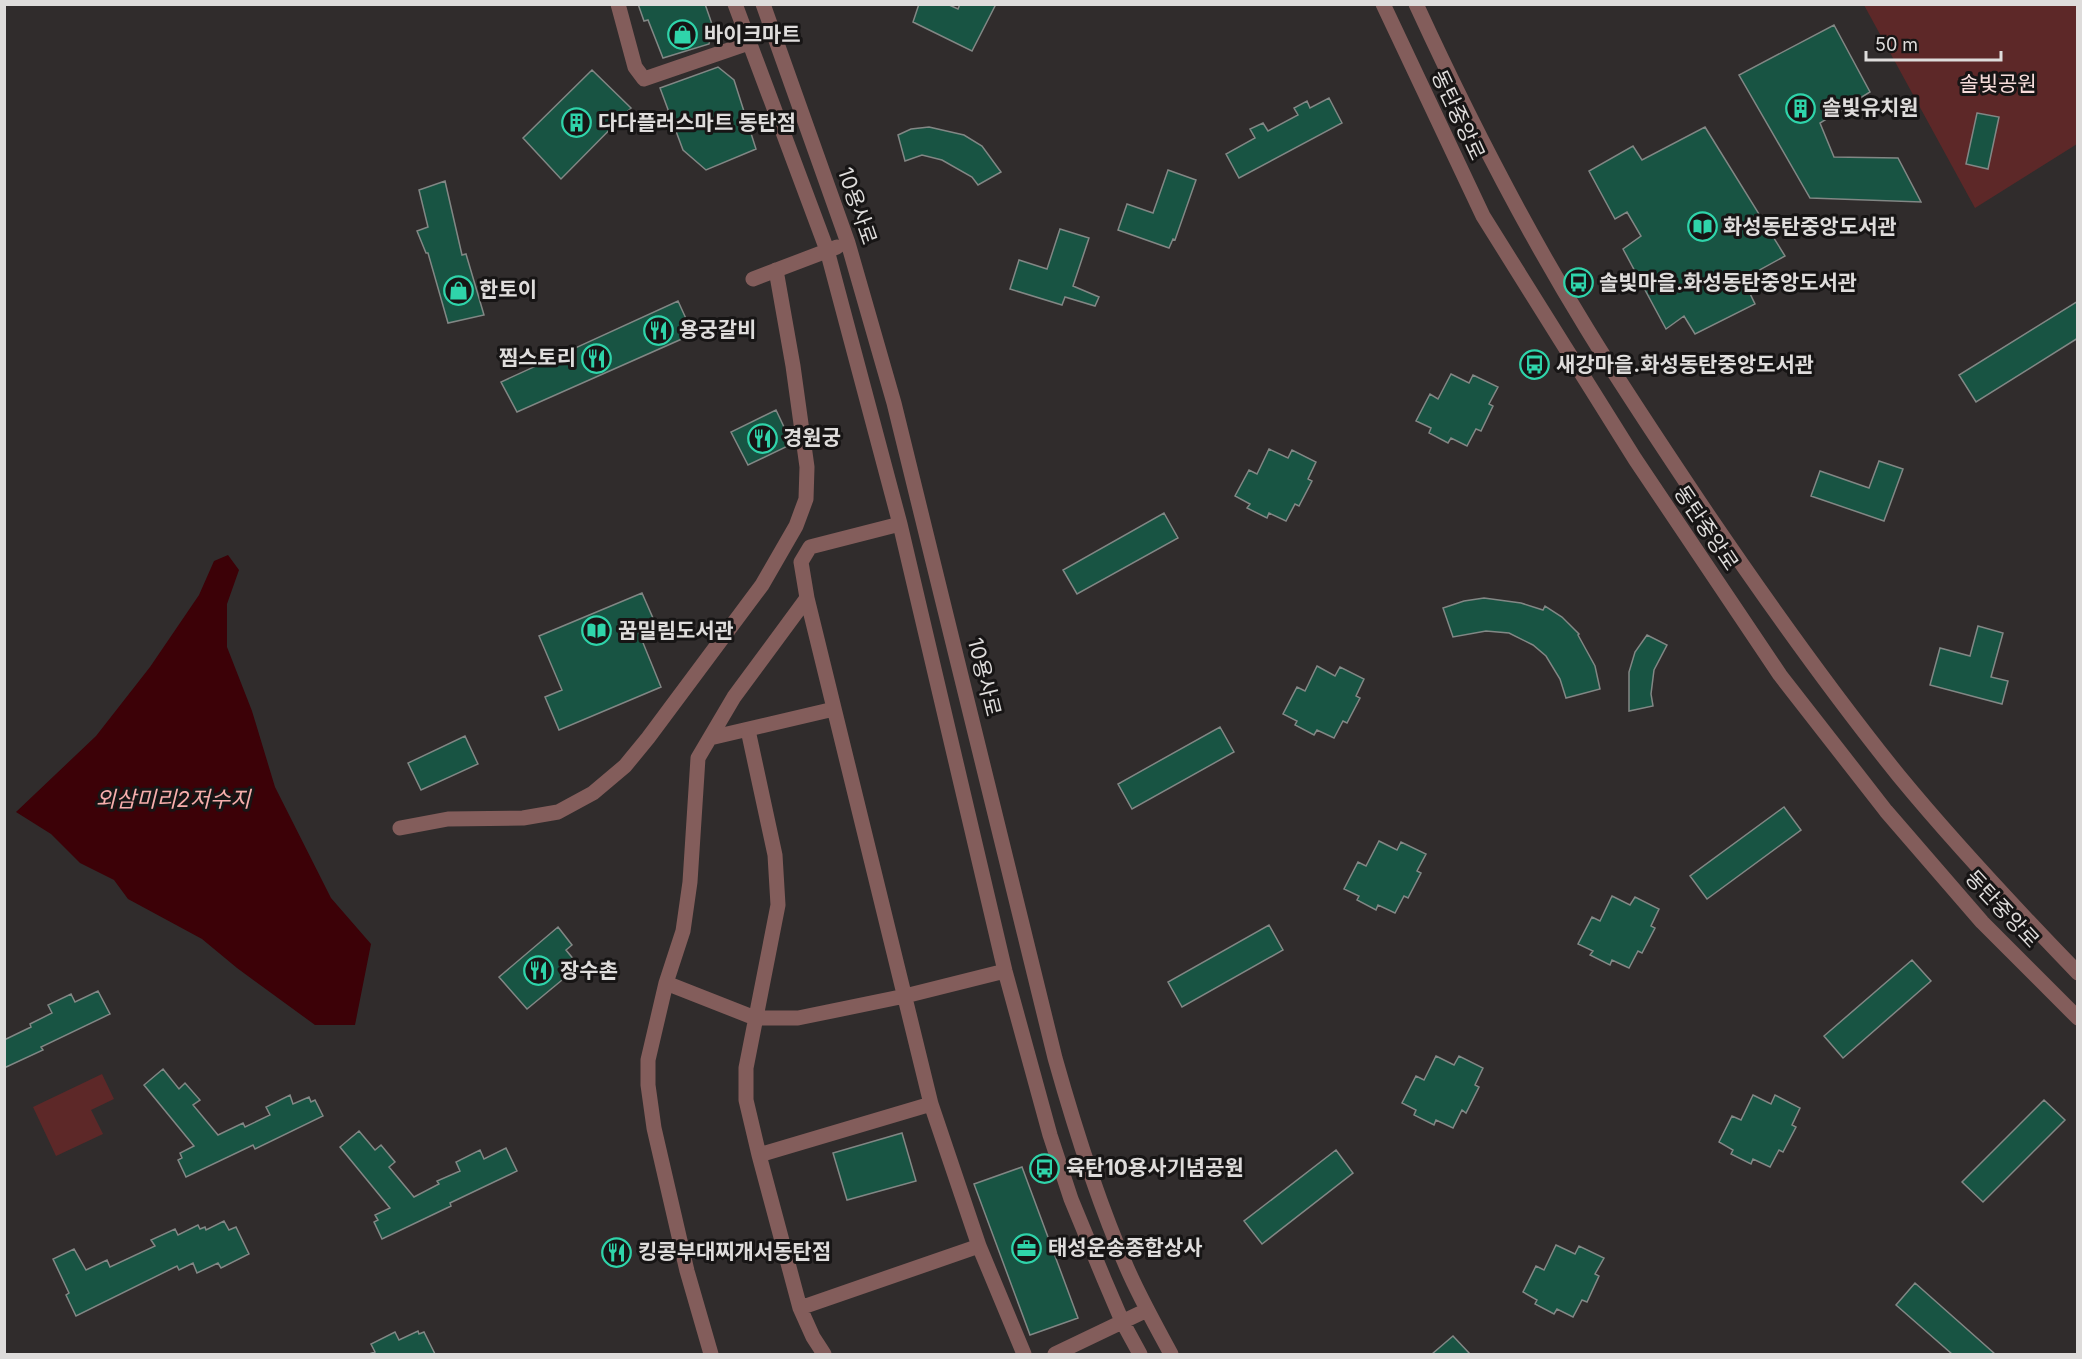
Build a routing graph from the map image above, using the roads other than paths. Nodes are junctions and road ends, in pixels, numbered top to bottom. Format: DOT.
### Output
graph roads {
  1 [pos="618,4"];
  2 [pos="735,4"];
  3 [pos="763,4"];
  4 [pos="1383,4"];
  5 [pos="1416,4"];
  6 [pos="749,43"];
  7 [pos="848,243"];
  8 [pos="828,250"];
  9 [pos="777,270"];
  10 [pos="753,279"];
  11 [pos="900,524"];
  12 [pos="807,598"];
  13 [pos="834,709"];
  14 [pos="748,730"];
  15 [pos="710,738"];
  16 [pos="400,828"];
  17 [pos="1005,971"];
  18 [pos="2078,973"];
  19 [pos="666,983"];
  20 [pos="905,996"];
  21 [pos="755,1018"];
  22 [pos="2078,1018"];
  23 [pos="931,1104"];
  24 [pos="759,1155"];
  25 [pos="979,1245"];
  26 [pos="800,1308"];
  27 [pos="1147,1310"];
  28 [pos="1122,1321"];
  29 [pos="711,1354"];
  30 [pos="824,1354"];
  31 [pos="1024,1354"];
  32 [pos="1055,1354"];
  33 [pos="1140,1354"];
  34 [pos="1171,1354"];
  1 -- 6 [label="street"];
  2 -- 6 [label="street, 10용사로"];
  3 -- 7 [label="street, 10용사로"];
  4 -- 22 [label="street, 동탄중앙로"];
  5 -- 18 [label="street, 동탄중앙로"];
  6 -- 8 [label="street, 10용사로"];
  7 -- 8 [label="street"];
  7 -- 27 [label="street, 10용사로"];
  8 -- 9 [label="street"];
  8 -- 11 [label="street, 10용사로"];
  9 -- 10 [label="street"];
  9 -- 16 [label="street"];
  11 -- 12 [label="street"];
  11 -- 17 [label="street, 10용사로"];
  12 -- 13 [label="street"];
  12 -- 15 [label="street"];
  13 -- 14 [label="street"];
  13 -- 20 [label="street"];
  14 -- 15 [label="street"];
  14 -- 21 [label="street"];
  15 -- 19 [label="street"];
  17 -- 20 [label="street"];
  17 -- 28 [label="street, 10용사로"];
  19 -- 21 [label="street"];
  19 -- 29 [label="street"];
  20 -- 21 [label="street"];
  20 -- 23 [label="street"];
  21 -- 24 [label="street"];
  23 -- 24 [label="street"];
  23 -- 25 [label="street"];
  24 -- 26 [label="street"];
  25 -- 26 [label="street"];
  25 -- 31 [label="street"];
  26 -- 30 [label="street"];
  27 -- 28 [label="street"];
  27 -- 34 [label="street, 10용사로"];
  28 -- 32 [label="street"];
  28 -- 33 [label="street, 10용사로"];
}
